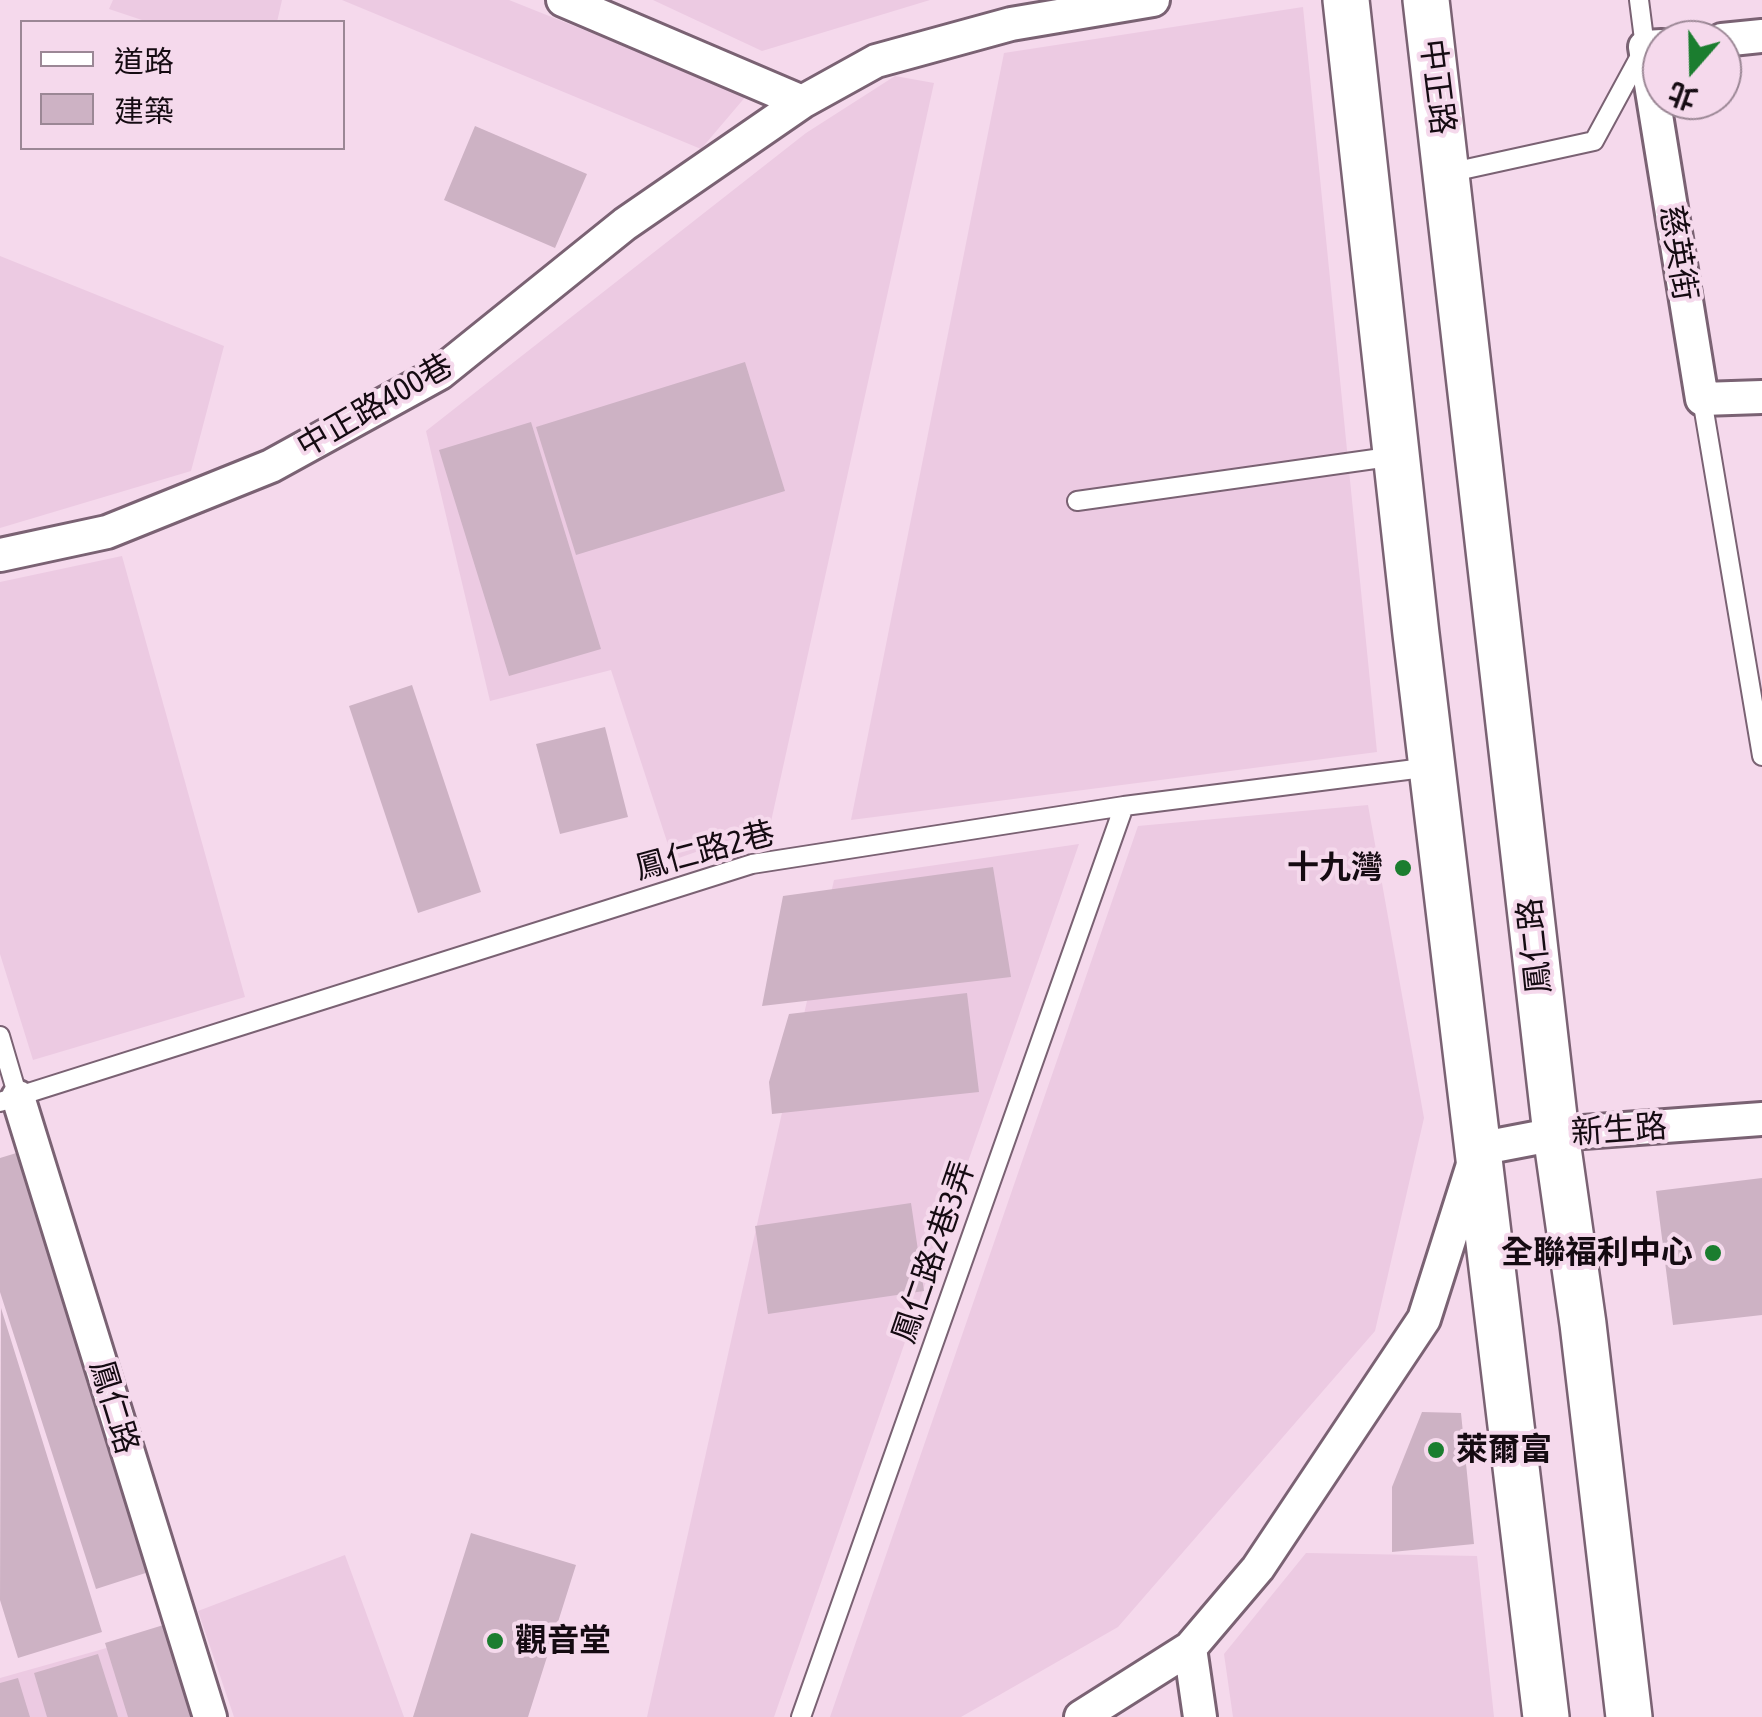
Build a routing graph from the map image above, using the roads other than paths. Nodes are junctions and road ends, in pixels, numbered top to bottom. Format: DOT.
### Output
graph roads {
  1 [pos="564,0"];
  2 [pos="1153,0"];
  3 [pos="1346,0"];
  4 [pos="1426,0"];
  5 [pos="1642,64"];
  6 [pos="802,102"];
  7 [pos="1663,120"];
  8 [pos="1448,173"];
  9 [pos="1762,396"];
  10 [pos="1702,399"];
  11 [pos="1396,456"];
  12 [pos="1077,501"];
  13 [pos="0,555"];
  14 [pos="1762,756"];
  15 [pos="1432,766"];
  16 [pos="1124,806"];
  17 [pos="0,1036"];
  18 [pos="9,1100"];
  19 [pos="1762,1119"];
  20 [pos="1556,1134"];
  21 [pos="1478,1149"];
  22 [pos="1190,1648"];
  23 [pos="210,1717"];
  24 [pos="801,1717"];
  25 [pos="1080,1717"];
  26 [pos="1200,1717"];
  27 [pos="1546,1717"];
  28 [pos="1629,1717"];
  1 -- 6 [label="street"];
  2 -- 6 [label="street, 中正路400巷"];
  3 -- 11 [label="main road"];
  4 -- 8 [label="main road, 中正路"];
  5 -- 8 [label="lane"];
  6 -- 13 [label="street, 中正路400巷"];
  7 -- 10 [label="street, 慈英街"];
  8 -- 20 [label="main road, 鳳仁路"];
  9 -- 10 [label="street"];
  10 -- 14 [label="lane"];
  11 -- 12 [label="lane"];
  11 -- 15 [label="main road"];
  15 -- 16 [label="lane, 鳳仁路2巷"];
  15 -- 21 [label="main road"];
  16 -- 18 [label="lane, 鳳仁路2巷"];
  16 -- 24 [label="lane, 鳳仁路2巷3弄"];
  17 -- 18 [label="lane"];
  18 -- 23 [label="street, 鳳仁路"];
  19 -- 20 [label="street, 新生路"];
  20 -- 21 [label="street, 新生路"];
  20 -- 28 [label="main road, 鳳仁路"];
  21 -- 22 [label="street"];
  21 -- 27 [label="main road"];
  22 -- 25 [label="street"];
  22 -- 26 [label="street"];
}
